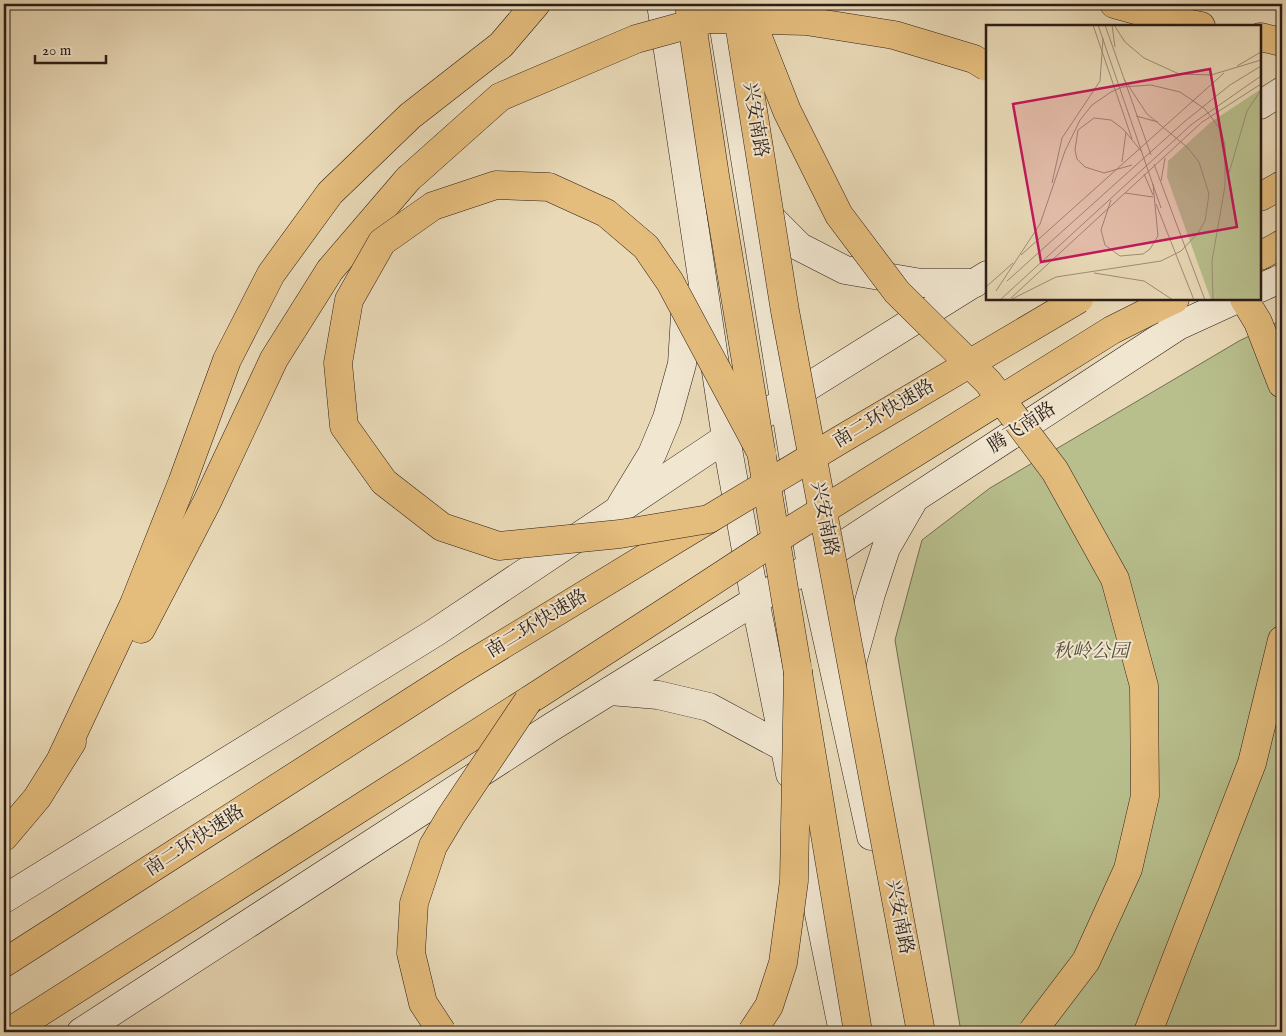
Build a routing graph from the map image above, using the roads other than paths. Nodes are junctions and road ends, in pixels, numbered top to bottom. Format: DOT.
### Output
graph roads {
  1 [pos="536,4"];
  2 [pos="661,4"];
  3 [pos="689,4"];
  4 [pos="720,4"];
  5 [pos="736,4"];
  6 [pos="745,4"];
  7 [pos="1114,4"];
  8 [pos="1196,25"];
  9 [pos="1261,38"];
  10 [pos="1282,42"];
  11 [pos="986,66"];
  12 [pos="1282,91"];
  13 [pos="1261,104"];
  14 [pos="1282,185"];
  15 [pos="1261,196"];
  16 [pos="751,199"];
  17 [pos="692,213"];
  18 [pos="1282,244"];
  19 [pos="1261,255"];
  20 [pos="1282,278"];
  21 [pos="981,279"];
  22 [pos="1261,288"];
  23 [pos="1078,300"];
  24 [pos="1173,300"];
  25 [pos="1235,300"];
  26 [pos="1245,300"];
  27 [pos="1282,384"];
  28 [pos="784,402"];
  29 [pos="726,438"];
  30 [pos="762,454"];
  31 [pos="914,499"];
  32 [pos="618,510"];
  33 [pos="709,519"];
  34 [pos="811,566"];
  35 [pos="755,600"];
  36 [pos="1282,640"];
  37 [pos="798,669"];
  38 [pos="610,691"];
  39 [pos="841,700"];
  40 [pos="528,701"];
  41 [pos="1282,708"];
  42 [pos="785,748"];
  43 [pos="62,758"];
  44 [pos="4,837"];
  45 [pos="1222,840"];
  46 [pos="4,899"];
  47 [pos="4,964"];
  48 [pos="9,1032"];
  49 [pos="81,1032"];
  50 [pos="442,1032"];
  51 [pos="752,1032"];
  52 [pos="843,1032"];
  53 [pos="858,1032"];
  54 [pos="915,1032"];
  55 [pos="921,1032"];
  56 [pos="1032,1032"];
  57 [pos="1148,1032"];
  1 -- 43 [label="main road"];
  2 -- 17 [label="main road"];
  3 -- 30 [label="main road, bridge"];
  4 -- 16 [label="main road, 兴安南路"];
  5 -- 55 [label="main road, 兴安南路, bridge"];
  6 -- 56 [label="main road, bridge"];
  7 -- 8 [label="main road"];
  9 -- 10 [label="main road"];
  11 -- 43 [label="main road, bridge"];
  12 -- 13 [label="main road"];
  14 -- 15 [label="main road"];
  16 -- 21 [label="main road"];
  16 -- 28 [label="main road, 兴安南路"];
  17 -- 29 [label="main road"];
  17 -- 32 [label="main road"];
  18 -- 19 [label="main road"];
  20 -- 22 [label="main road"];
  21 -- 28 [label="main road"];
  23 -- 33 [label="main road, 南二环快速路, bridge"];
  24 -- 40 [label="main road, bridge"];
  25 -- 31 [label="main road, 腾飞南路"];
  26 -- 27 [label="main road"];
  28 -- 29 [label="main road"];
  28 -- 34 [label="main road, 兴安南路"];
  29 -- 32 [label="main road"];
  29 -- 35 [label="main road"];
  30 -- 33 [label="main road, bridge"];
  30 -- 37 [label="main road, bridge"];
  31 -- 34 [label="main road, 腾飞南路"];
  31 -- 39 [label="main road"];
  32 -- 46 [label="main road"];
  33 -- 47 [label="main road, 南二环快速路"];
  34 -- 35 [label="main road, 腾飞南路"];
  34 -- 39 [label="main road, 兴安南路"];
  35 -- 38 [label="main road, 腾飞南路"];
  35 -- 42 [label="main road"];
  36 -- 45 [label="main road"];
  37 -- 51 [label="main road, bridge"];
  37 -- 53 [label="main road, bridge"];
  38 -- 42 [label="main road"];
  38 -- 49 [label="main road, 腾飞南路"];
  39 -- 54 [label="main road, 兴安南路"];
  40 -- 48 [label="main road"];
  40 -- 50 [label="main road, bridge"];
  41 -- 45 [label="main road"];
  42 -- 52 [label="main road"];
  43 -- 44 [label="main road"];
  45 -- 57 [label="main road"];
}
